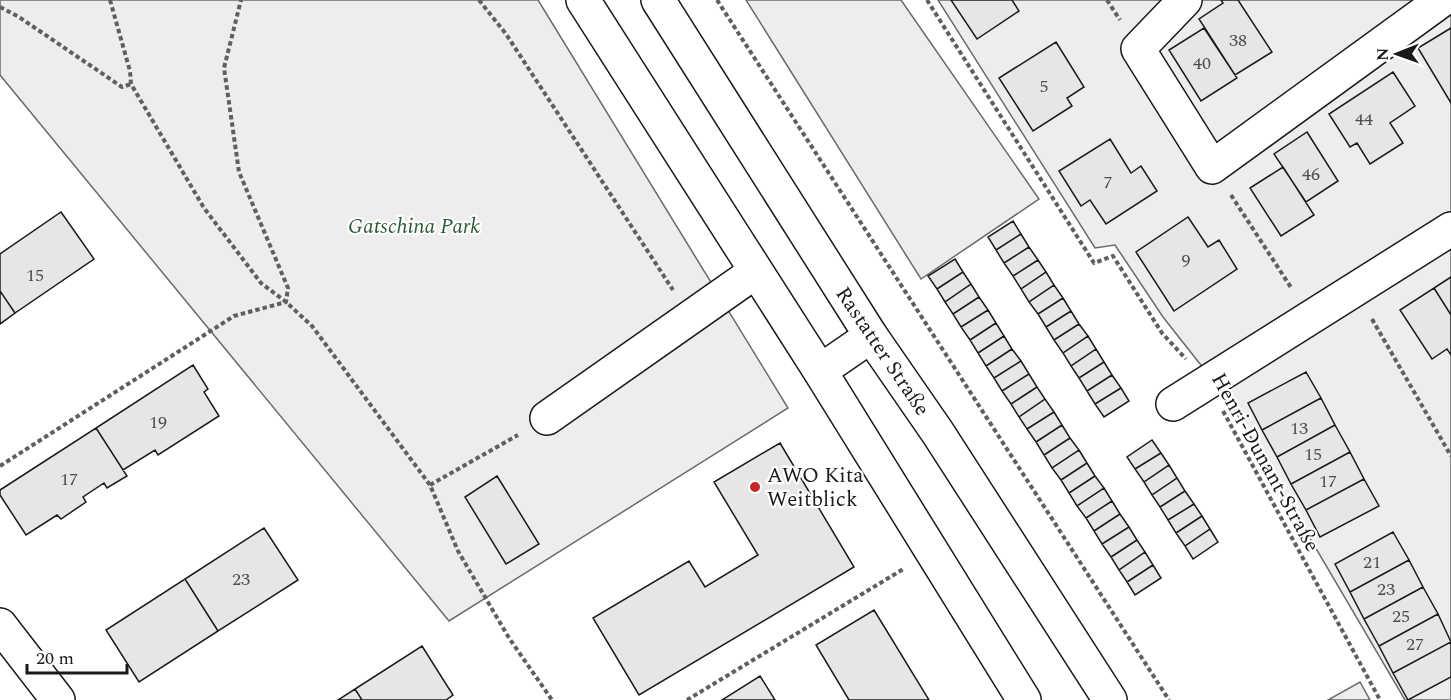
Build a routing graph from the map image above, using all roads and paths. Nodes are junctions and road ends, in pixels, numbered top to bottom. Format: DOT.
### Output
graph roads {
  1 [pos="110,0"];
  2 [pos="241,0"];
  3 [pos="479,0"];
  4 [pos="583,0"];
  5 [pos="658,0"];
  6 [pos="717,0"];
  7 [pos="927,0"];
  8 [pos="1185,0"];
  9 [pos="1442,0"];
  10 [pos="0,8"];
  11 [pos="131,84"];
  12 [pos="1212,166"];
  13 [pos="1451,229"];
  14 [pos="755,272"];
  15 [pos="1354,290"];
  16 [pos="286,302"];
  17 [pos="1311,317"];
  18 [pos="691,318"];
  19 [pos="870,336"];
  20 [pos="820,371"];
  21 [pos="1208,382"];
  22 [pos="1173,404"];
  23 [pos="547,418"];
  24 [pos="1451,456"];
  25 [pos="0,466"];
  26 [pos="430,485"];
  27 [pos="932,552"];
  28 [pos="0,625"];
  29 [pos="58,700"];
  30 [pos="552,700"];
  31 [pos="687,700"];
  32 [pos="1024,700"];
  33 [pos="1110,700"];
  34 [pos="1169,700"];
  35 [pos="1380,700"];
  1 -- 11 [label="path"];
  2 -- 16 [label="path"];
  3 -- 18 [label="path"];
  4 -- 14 [label="street"];
  5 -- 19 [label="street, Rastatter Straße"];
  6 -- 34 [label="path"];
  7 -- 21 [label="path, Henri-Dunant-Straße"];
  8 -- 12 [label="street"];
  9 -- 12 [label="street"];
  10 -- 11 [label="path"];
  11 -- 16 [label="path"];
  12 -- 17 [label="path"];
  13 -- 15 [label="street"];
  14 -- 18 [label="street"];
  14 -- 20 [label="street"];
  15 -- 17 [label="street"];
  15 -- 24 [label="path"];
  16 -- 25 [label="path"];
  16 -- 26 [label="path"];
  17 -- 21 [label="street"];
  18 -- 23 [label="street"];
  19 -- 20 [label="street"];
  19 -- 33 [label="street, Rastatter Straße"];
  20 -- 27 [label="street"];
  21 -- 22 [label="street"];
  21 -- 35 [label="path, Henri-Dunant-Straße"];
  23 -- 26 [label="path"];
  26 -- 30 [label="path"];
  27 -- 31 [label="path"];
  27 -- 32 [label="street"];
  28 -- 29 [label="street"];
}
